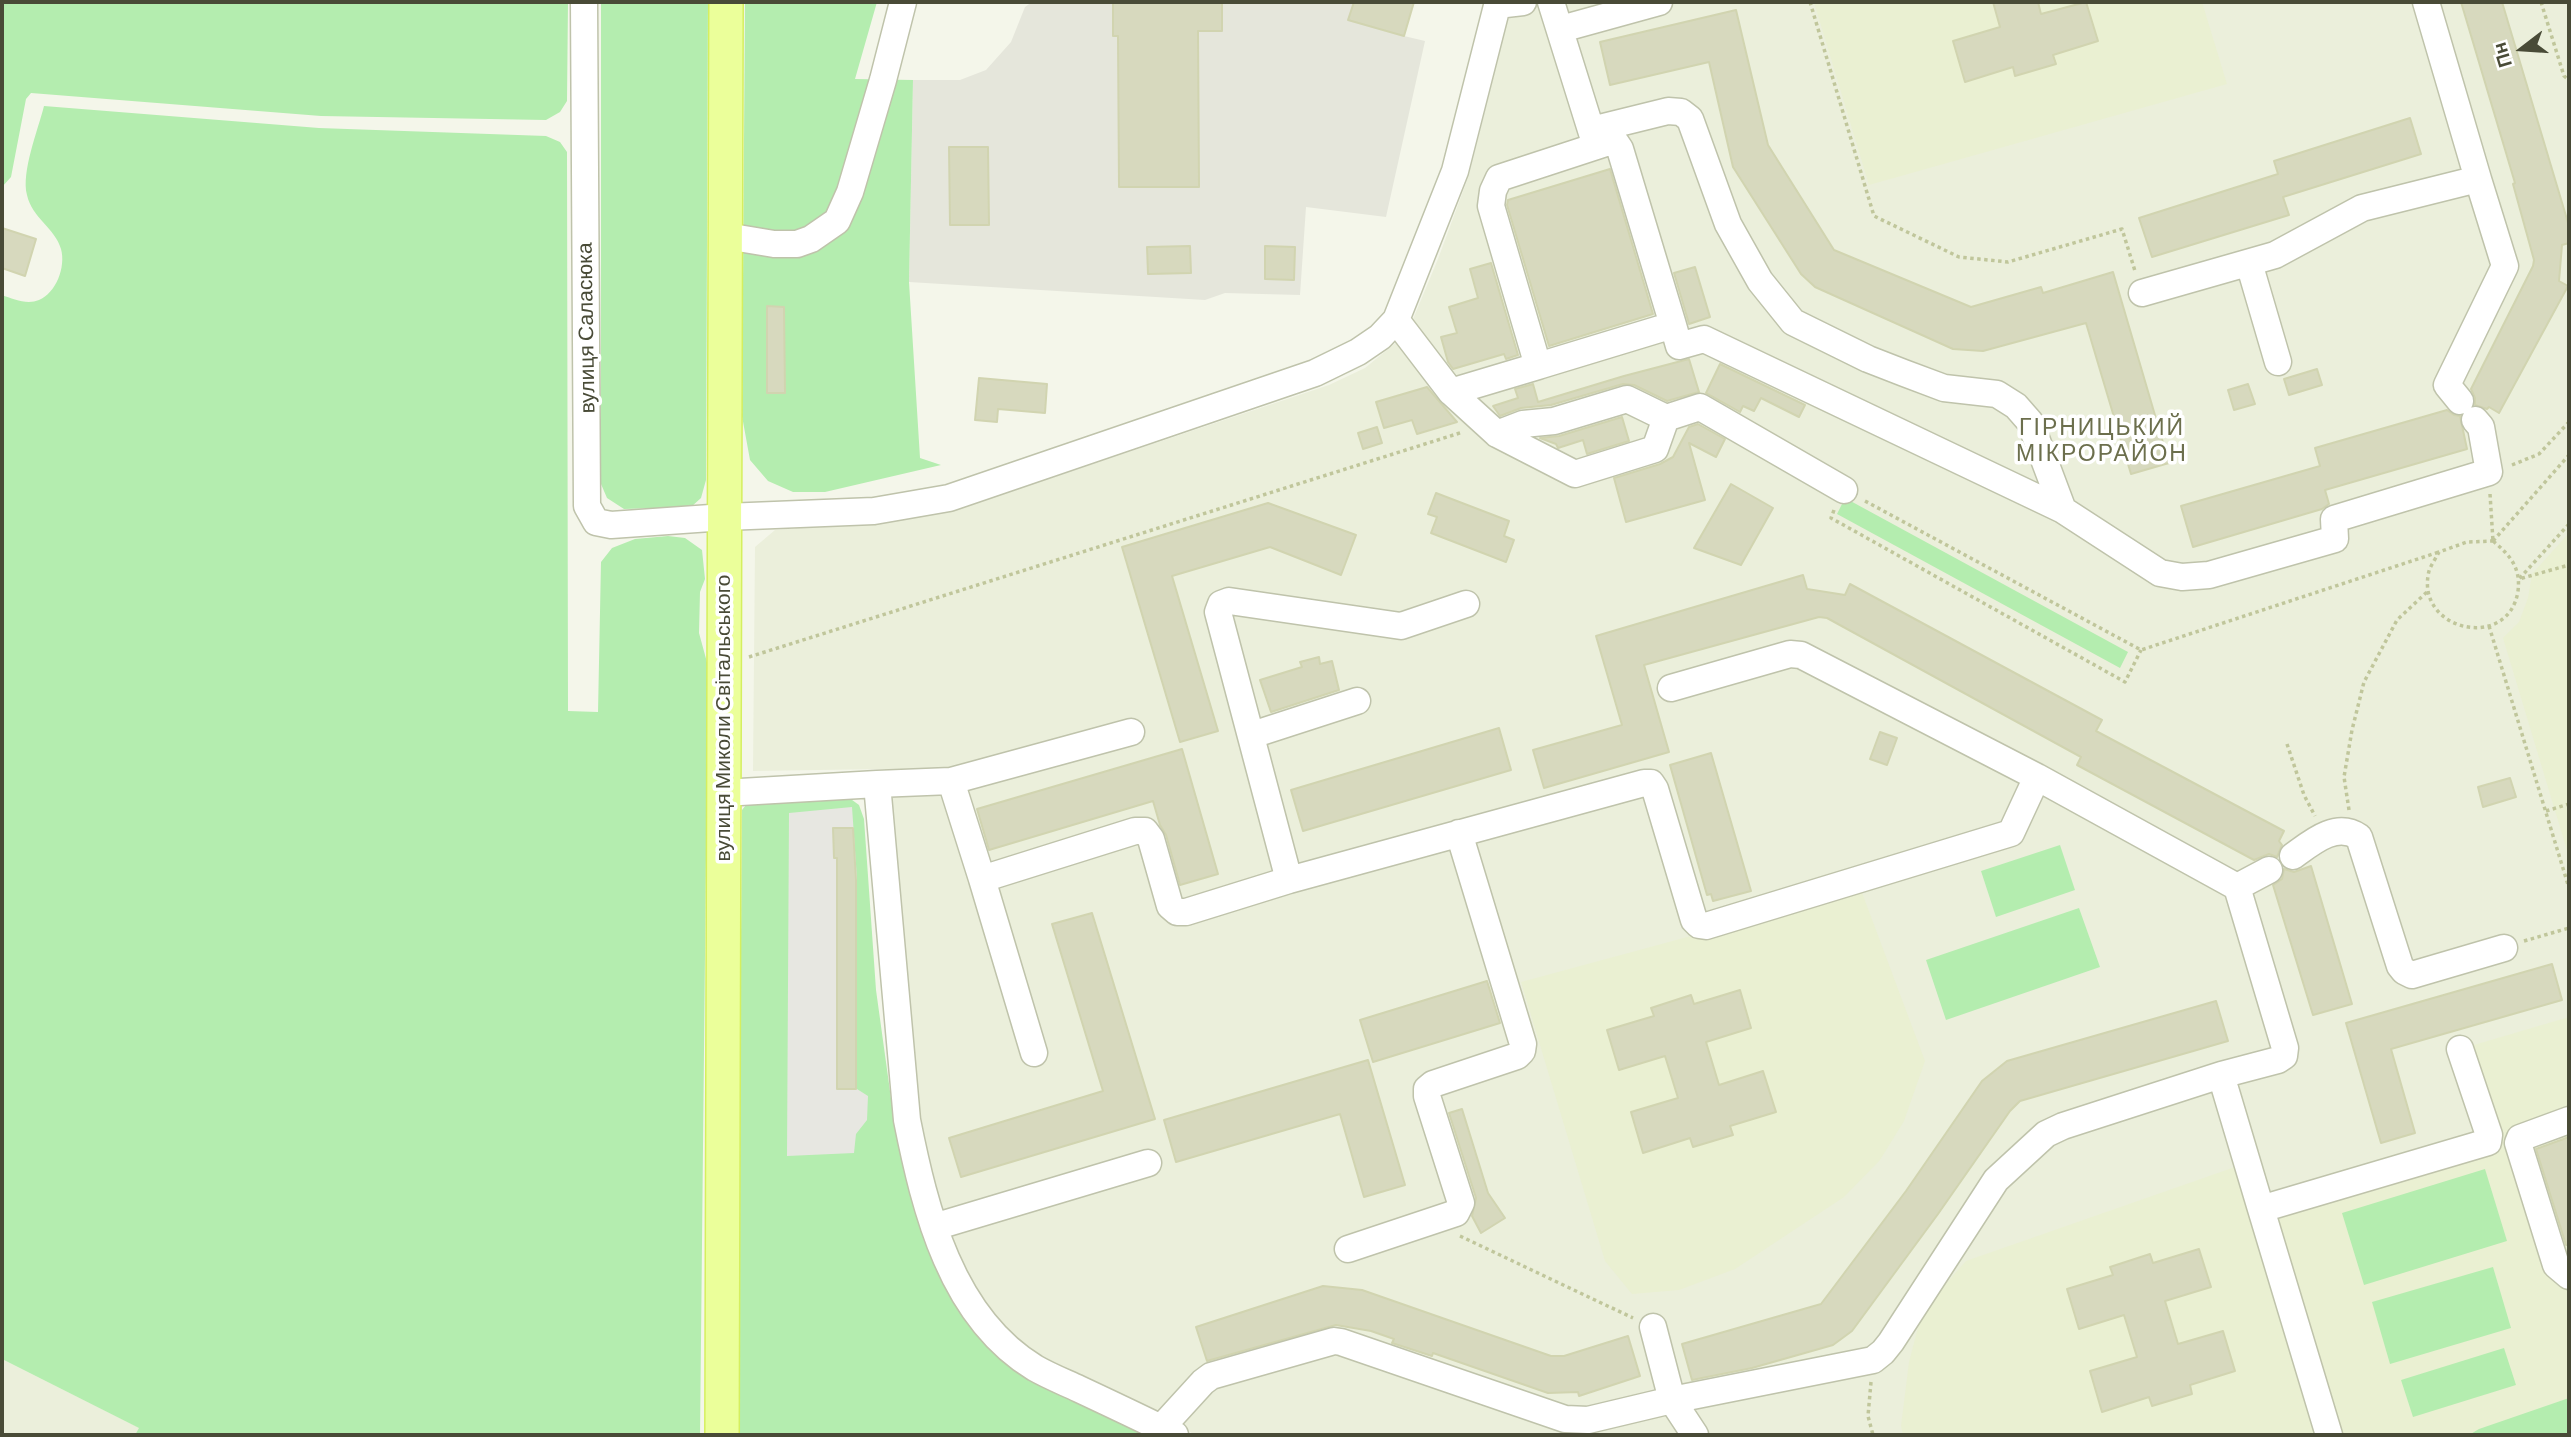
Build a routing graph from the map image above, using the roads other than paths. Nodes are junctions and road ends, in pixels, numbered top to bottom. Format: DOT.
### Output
graph roads {
  1 [pos="584,2"];
  2 [pos="726,2"];
  3 [pos="903,2"];
  4 [pos="1523,2"];
  5 [pos="1551,2"];
  6 [pos="1659,2"];
  7 [pos="2426,2"];
  8 [pos="1497,3"];
  9 [pos="1561,29"];
  10 [pos="1594,138"];
  11 [pos="2478,179"];
  12 [pos="726,236"];
  13 [pos="2249,262"];
  14 [pos="2142,293"];
  15 [pos="1396,320"];
  16 [pos="1673,325"];
  17 [pos="2278,362"];
  18 [pos="1538,366"];
  19 [pos="1451,391"];
  20 [pos="1666,418"];
  21 [pos="1492,430"];
  22 [pos="1844,490"];
  23 [pos="2063,510"];
  24 [pos="725,517"];
  25 [pos="1466,604"];
  26 [pos="1671,688"];
  27 [pos="1356,701"];
  28 [pos="1130,732"];
  29 [pos="1252,734"];
  30 [pos="2037,777"];
  31 [pos="951,781"];
  32 [pos="877,784"];
  33 [pos="723,793"];
  34 [pos="1459,833"];
  35 [pos="2293,856"];
  36 [pos="2269,870"];
  37 [pos="982,879"];
  38 [pos="1289,880"];
  39 [pos="2237,887"];
  40 [pos="2504,948"];
  41 [pos="2460,1049"];
  42 [pos="1034,1053"];
  43 [pos="2221,1076"];
  44 [pos="2569,1120"];
  45 [pos="1148,1163"];
  46 [pos="2261,1209"];
  47 [pos="934,1227"];
  48 [pos="1348,1249"];
  49 [pos="2569,1276"];
  50 [pos="1653,1327"];
  51 [pos="1672,1400"];
  52 [pos="1168,1432"];
  53 [pos="722,1435"];
  54 [pos="1695,1435"];
  55 [pos="2329,1435"];
  1 -- 24 [label="street, вулиця Саласюка"];
  2 -- 12 [label="main road, вулиця Миколи Світальського"];
  3 -- 12 [label="street"];
  4 -- 8 [label="street"];
  5 -- 9 [label="street"];
  6 -- 9 [label="street"];
  7 -- 11 [label="street"];
  8 -- 15 [label="street"];
  9 -- 10 [label="street"];
  10 -- 16 [label="street"];
  10 -- 18 [label="street"];
  10 -- 23 [label="street"];
  11 -- 13 [label="street"];
  11 -- 23 [label="street"];
  12 -- 24 [label="main road, вулиця Миколи Світальського"];
  13 -- 14 [label="street"];
  13 -- 17 [label="street"];
  15 -- 19 [label="street"];
  15 -- 24 [label="street, вулиця Саласюка"];
  16 -- 18 [label="street"];
  16 -- 23 [label="street"];
  18 -- 19 [label="street"];
  19 -- 21 [label="street"];
  20 -- 21 [label="street"];
  20 -- 21 [label="street"];
  20 -- 22 [label="street"];
  24 -- 33 [label="main road, вулиця Миколи Світальського"];
  25 -- 29 [label="street"];
  26 -- 30 [label="street"];
  27 -- 29 [label="street"];
  28 -- 31 [label="street"];
  29 -- 38 [label="street"];
  30 -- 34 [label="street"];
  30 -- 39 [label="street"];
  31 -- 32 [label="street"];
  31 -- 37 [label="street"];
  32 -- 33 [label="street"];
  32 -- 47 [label="street"];
  33 -- 53 [label="main road, вулиця Миколи Світальського"];
  34 -- 38 [label="street"];
  34 -- 48 [label="street"];
  35 -- 40 [label="street"];
  36 -- 39 [label="street"];
  37 -- 38 [label="street"];
  37 -- 42 [label="street"];
  39 -- 43 [label="street"];
  41 -- 46 [label="street"];
  43 -- 46 [label="street"];
  43 -- 51 [label="street"];
  44 -- 49 [label="street"];
  45 -- 47 [label="street"];
  46 -- 55 [label="street"];
  47 -- 52 [label="street"];
  50 -- 51 [label="street"];
  51 -- 52 [label="street"];
  51 -- 54 [label="street"];
}
